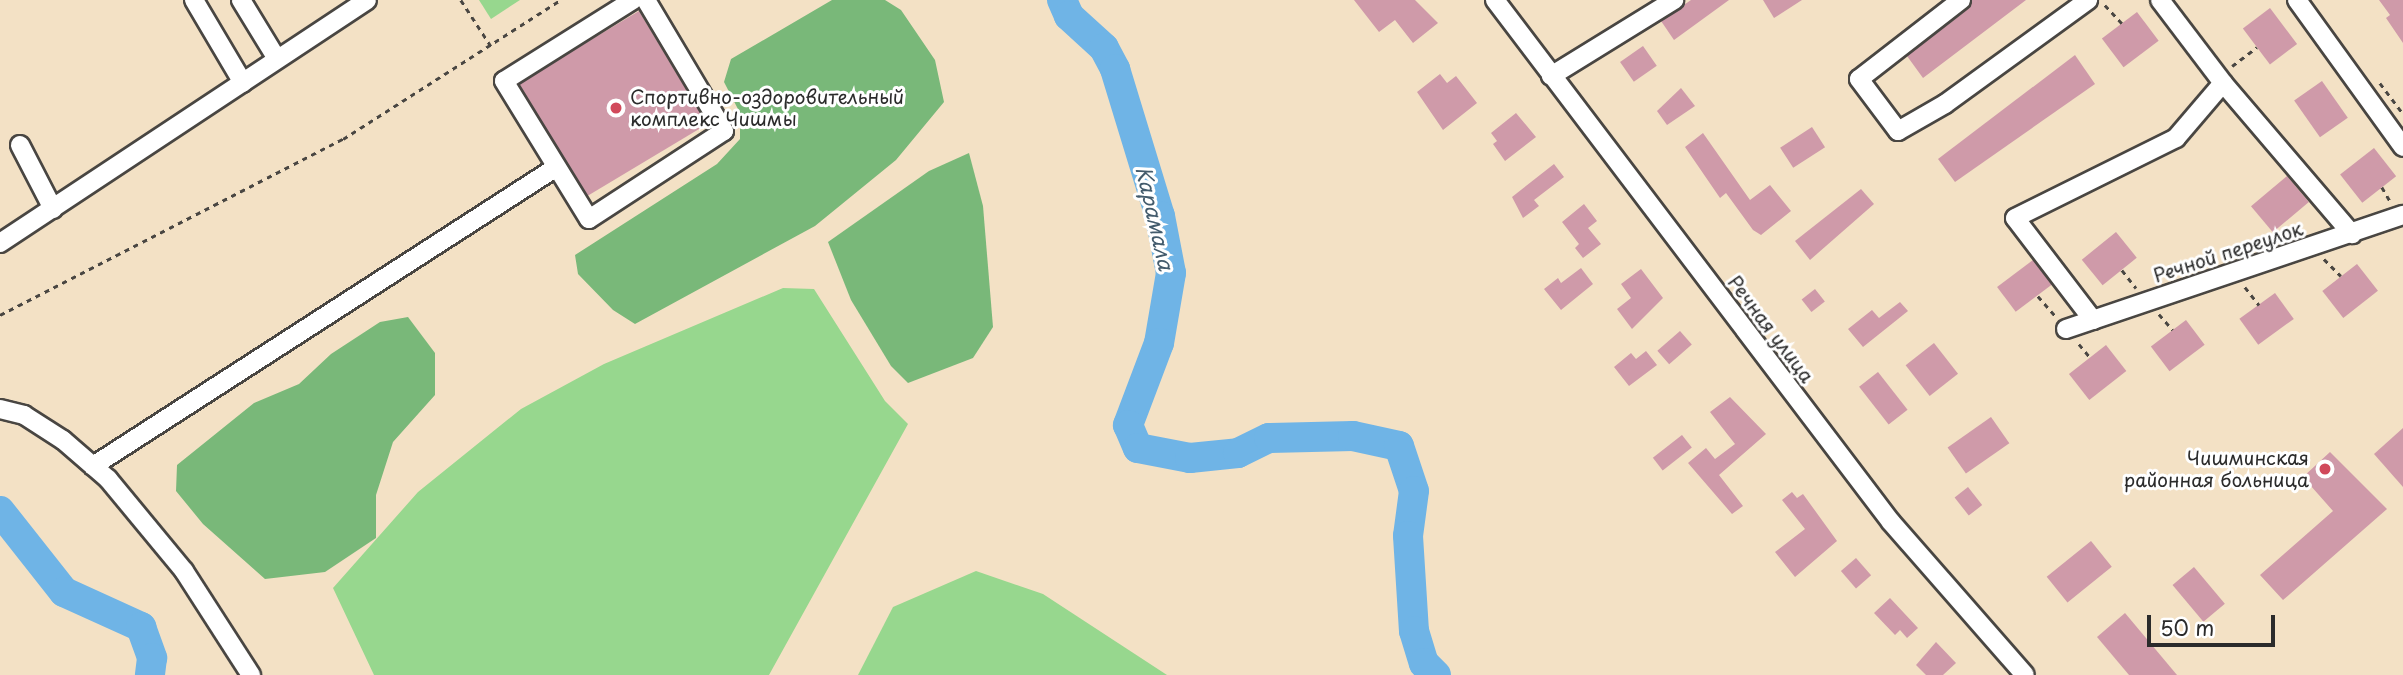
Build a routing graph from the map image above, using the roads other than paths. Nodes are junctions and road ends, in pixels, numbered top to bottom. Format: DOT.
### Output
graph roads {
  1 [pos="194,0"];
  2 [pos="241,0"];
  3 [pos="367,0"];
  4 [pos="633,0"];
  5 [pos="646,0"];
  6 [pos="1494,0"];
  7 [pos="1674,0"];
  8 [pos="1961,0"];
  9 [pos="2088,0"];
  10 [pos="2160,0"];
  11 [pos="2297,0"];
  12 [pos="277,59"];
  13 [pos="1550,76"];
  14 [pos="2220,80"];
  15 [pos="243,83"];
  16 [pos="2401,138"];
  17 [pos="20,145"];
  18 [pos="555,167"];
  19 [pos="53,209"];
  20 [pos="2403,215"];
  21 [pos="2351,234"];
  22 [pos="0,243"];
  23 [pos="2093,320"];
  24 [pos="2066,329"];
  25 [pos="0,409"];
  26 [pos="93,466"];
  27 [pos="251,675"];
  28 [pos="2025,675"];
  1 -- 15 [label="street"];
  2 -- 12 [label="street"];
  3 -- 12 [label="street"];
  4 -- 18 [label="street"];
  5 -- 18 [label="street"];
  6 -- 13 [label="street, Речная улица"];
  7 -- 13 [label="street"];
  8 -- 9 [label="street"];
  10 -- 14 [label="street"];
  11 -- 16 [label="street"];
  12 -- 15 [label="street"];
  13 -- 28 [label="street, Речная улица"];
  14 -- 21 [label="street"];
  14 -- 23 [label="street"];
  15 -- 19 [label="street"];
  17 -- 19 [label="street"];
  18 -- 26 [label="street"];
  19 -- 22 [label="street"];
  20 -- 21 [label="street, Речной переулок"];
  21 -- 23 [label="street, Речной переулок"];
  23 -- 24 [label="street, Речной переулок"];
  25 -- 26 [label="street"];
  26 -- 27 [label="street"];
}
